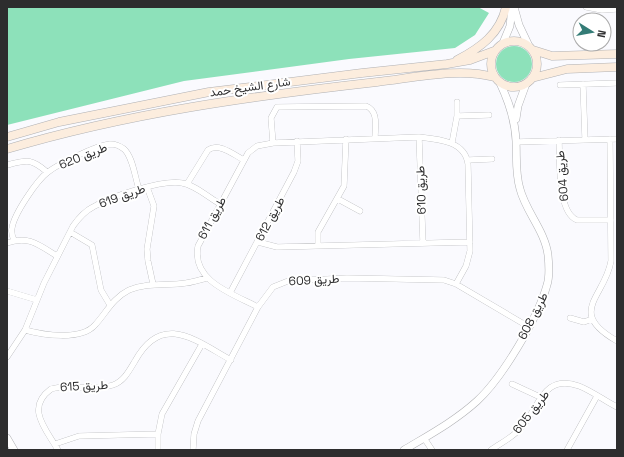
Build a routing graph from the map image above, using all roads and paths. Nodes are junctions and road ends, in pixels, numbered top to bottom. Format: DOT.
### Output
graph roads {
  1 [pos="506,7"];
  2 [pos="513,7"];
  3 [pos="586,7"];
  4 [pos="617,9"];
  5 [pos="503,43"];
  6 [pos="531,48"];
  7 [pos="494,51"];
  8 [pos="617,54"];
  9 [pos="447,64"];
  10 [pos="617,67"];
  11 [pos="497,80"];
  12 [pos="529,81"];
  13 [pos="617,83"];
  14 [pos="560,84"];
  15 [pos="583,84"];
  16 [pos="457,102"];
  17 [pos="489,115"];
  18 [pos="457,116"];
  19 [pos="7,137"];
  20 [pos="419,137"];
  21 [pos="346,139"];
  22 [pos="375,139"];
  23 [pos="516,139"];
  24 [pos="585,139"];
  25 [pos="610,139"];
  26 [pos="617,139"];
  27 [pos="559,140"];
  28 [pos="297,141"];
  29 [pos="273,142"];
  30 [pos="452,143"];
  31 [pos="7,149"];
  32 [pos="492,159"];
  33 [pos="244,160"];
  34 [pos="468,160"];
  35 [pos="7,165"];
  36 [pos="48,172"];
  37 [pos="187,184"];
  38 [pos="147,187"];
  39 [pos="139,189"];
  40 [pos="614,189"];
  41 [pos="338,199"];
  42 [pos="220,204"];
  43 [pos="360,211"];
  44 [pos="611,220"];
  45 [pos="70,232"];
  46 [pos="14,240"];
  47 [pos="258,242"];
  48 [pos="470,242"];
  49 [pos="7,243"];
  50 [pos="423,243"];
  51 [pos="318,245"];
  52 [pos="57,256"];
  53 [pos="207,278"];
  54 [pos="153,284"];
  55 [pos="456,284"];
  56 [pos="7,291"];
  57 [pos="230,293"];
  58 [pos="37,300"];
  59 [pos="110,305"];
  60 [pos="258,307"];
  61 [pos="570,318"];
  62 [pos="592,319"];
  63 [pos="529,327"];
  64 [pos="25,330"];
  65 [pos="617,341"];
  66 [pos="202,344"];
  67 [pos="7,357"];
  68 [pos="231,360"];
  69 [pos="512,384"];
  70 [pos="597,396"];
  71 [pos="540,397"];
  72 [pos="617,408"];
  73 [pos="158,434"];
  74 [pos="7,438"];
  75 [pos="424,438"];
  76 [pos="55,444"];
  77 [pos="11,449"];
  78 [pos="58,450"];
  79 [pos="158,450"];
  80 [pos="193,450"];
  81 [pos="404,450"];
  82 [pos="432,450"];
  83 [pos="491,450"];
  84 [pos="567,450"];
  1 -- 9 [label="main road"];
  2 -- 5 [label="street"];
  2 -- 6 [label="street"];
  3 -- 4 [label="street"];
  5 -- 6 [label="main road"];
  5 -- 7 [label="main road"];
  6 -- 8 [label="main road"];
  6 -- 12 [label="main road"];
  7 -- 9 [label="main road, شارع الشيخ حمد"];
  7 -- 11 [label="main road"];
  9 -- 19 [label="main road, شارع الشيخ حمد"];
  10 -- 12 [label="main road"];
  11 -- 12 [label="main road"];
  11 -- 23 [label="street, طريق 608"];
  11 -- 31 [label="main road, شارع الشيخ حمد"];
  12 -- 23 [label="street, طريق 608"];
  13 -- 15 [label="street"];
  14 -- 15 [label="street"];
  15 -- 24 [label="street"];
  16 -- 18 [label="street"];
  17 -- 18 [label="street"];
  18 -- 30 [label="street"];
  20 -- 22 [label="street, طريق 611"];
  20 -- 30 [label="street, طريق 611"];
  20 -- 50 [label="street, طريق 610"];
  21 -- 22 [label="street, طريق 611"];
  21 -- 28 [label="street, طريق 611"];
  21 -- 41 [label="street"];
  22 -- 29 [label="street"];
  23 -- 27 [label="street"];
  23 -- 63 [label="street, طريق 608"];
  24 -- 25 [label="street"];
  24 -- 27 [label="street"];
  25 -- 26 [label="street"];
  25 -- 40 [label="street"];
  27 -- 44 [label="street, طريق 604"];
  28 -- 29 [label="street, طريق 611"];
  28 -- 47 [label="street, طريق 612"];
  29 -- 33 [label="street, طريق 611"];
  30 -- 34 [label="street"];
  32 -- 34 [label="street"];
  33 -- 37 [label="street"];
  33 -- 42 [label="street, طريق 611"];
  34 -- 48 [label="street"];
  35 -- 36 [label="street, طريق 620"];
  36 -- 39 [label="street, طريق 620"];
  36 -- 46 [label="street, طريق 620"];
  37 -- 38 [label="street, طريق 619"];
  37 -- 42 [label="street, طريق 619"];
  38 -- 39 [label="street, طريق 619"];
  38 -- 54 [label="street"];
  39 -- 45 [label="street, طريق 619"];
  40 -- 44 [label="street"];
  41 -- 43 [label="street"];
  41 -- 51 [label="street"];
  42 -- 53 [label="street, طريق 611"];
  44 -- 62 [label="street"];
  45 -- 52 [label="street, طريق 619"];
  45 -- 59 [label="street"];
  46 -- 49 [label="street"];
  46 -- 52 [label="street"];
  47 -- 51 [label="street"];
  47 -- 57 [label="street, طريق 612"];
  48 -- 50 [label="street"];
  48 -- 55 [label="street"];
  50 -- 51 [label="street"];
  52 -- 58 [label="street, طريق 619"];
  53 -- 54 [label="street"];
  53 -- 57 [label="street, طريق 611"];
  54 -- 59 [label="street"];
  55 -- 60 [label="street, طريق 609"];
  55 -- 63 [label="street, طريق 609"];
  56 -- 58 [label="street"];
  57 -- 60 [label="street, طريق 611"];
  58 -- 64 [label="street, طريق 619"];
  59 -- 64 [label="street"];
  60 -- 68 [label="street, طريق 609"];
  61 -- 62 [label="street"];
  62 -- 65 [label="street"];
  63 -- 75 [label="street, طريق 608"];
  64 -- 67 [label="street, طريق 619"];
  66 -- 68 [label="street, طريق 615"];
  66 -- 73 [label="street"];
  66 -- 76 [label="street, طريق 615"];
  68 -- 80 [label="street, طريق 609"];
  69 -- 71 [label="street"];
  70 -- 71 [label="street, طريق 605"];
  70 -- 72 [label="street, طريق 605"];
  70 -- 84 [label="street"];
  71 -- 83 [label="street, طريق 605"];
  73 -- 76 [label="street"];
  73 -- 79 [label="street"];
  74 -- 77 [label="street"];
  75 -- 81 [label="street, طريق 608"];
  75 -- 82 [label="street"];
  76 -- 78 [label="street, طريق 615"];
}
